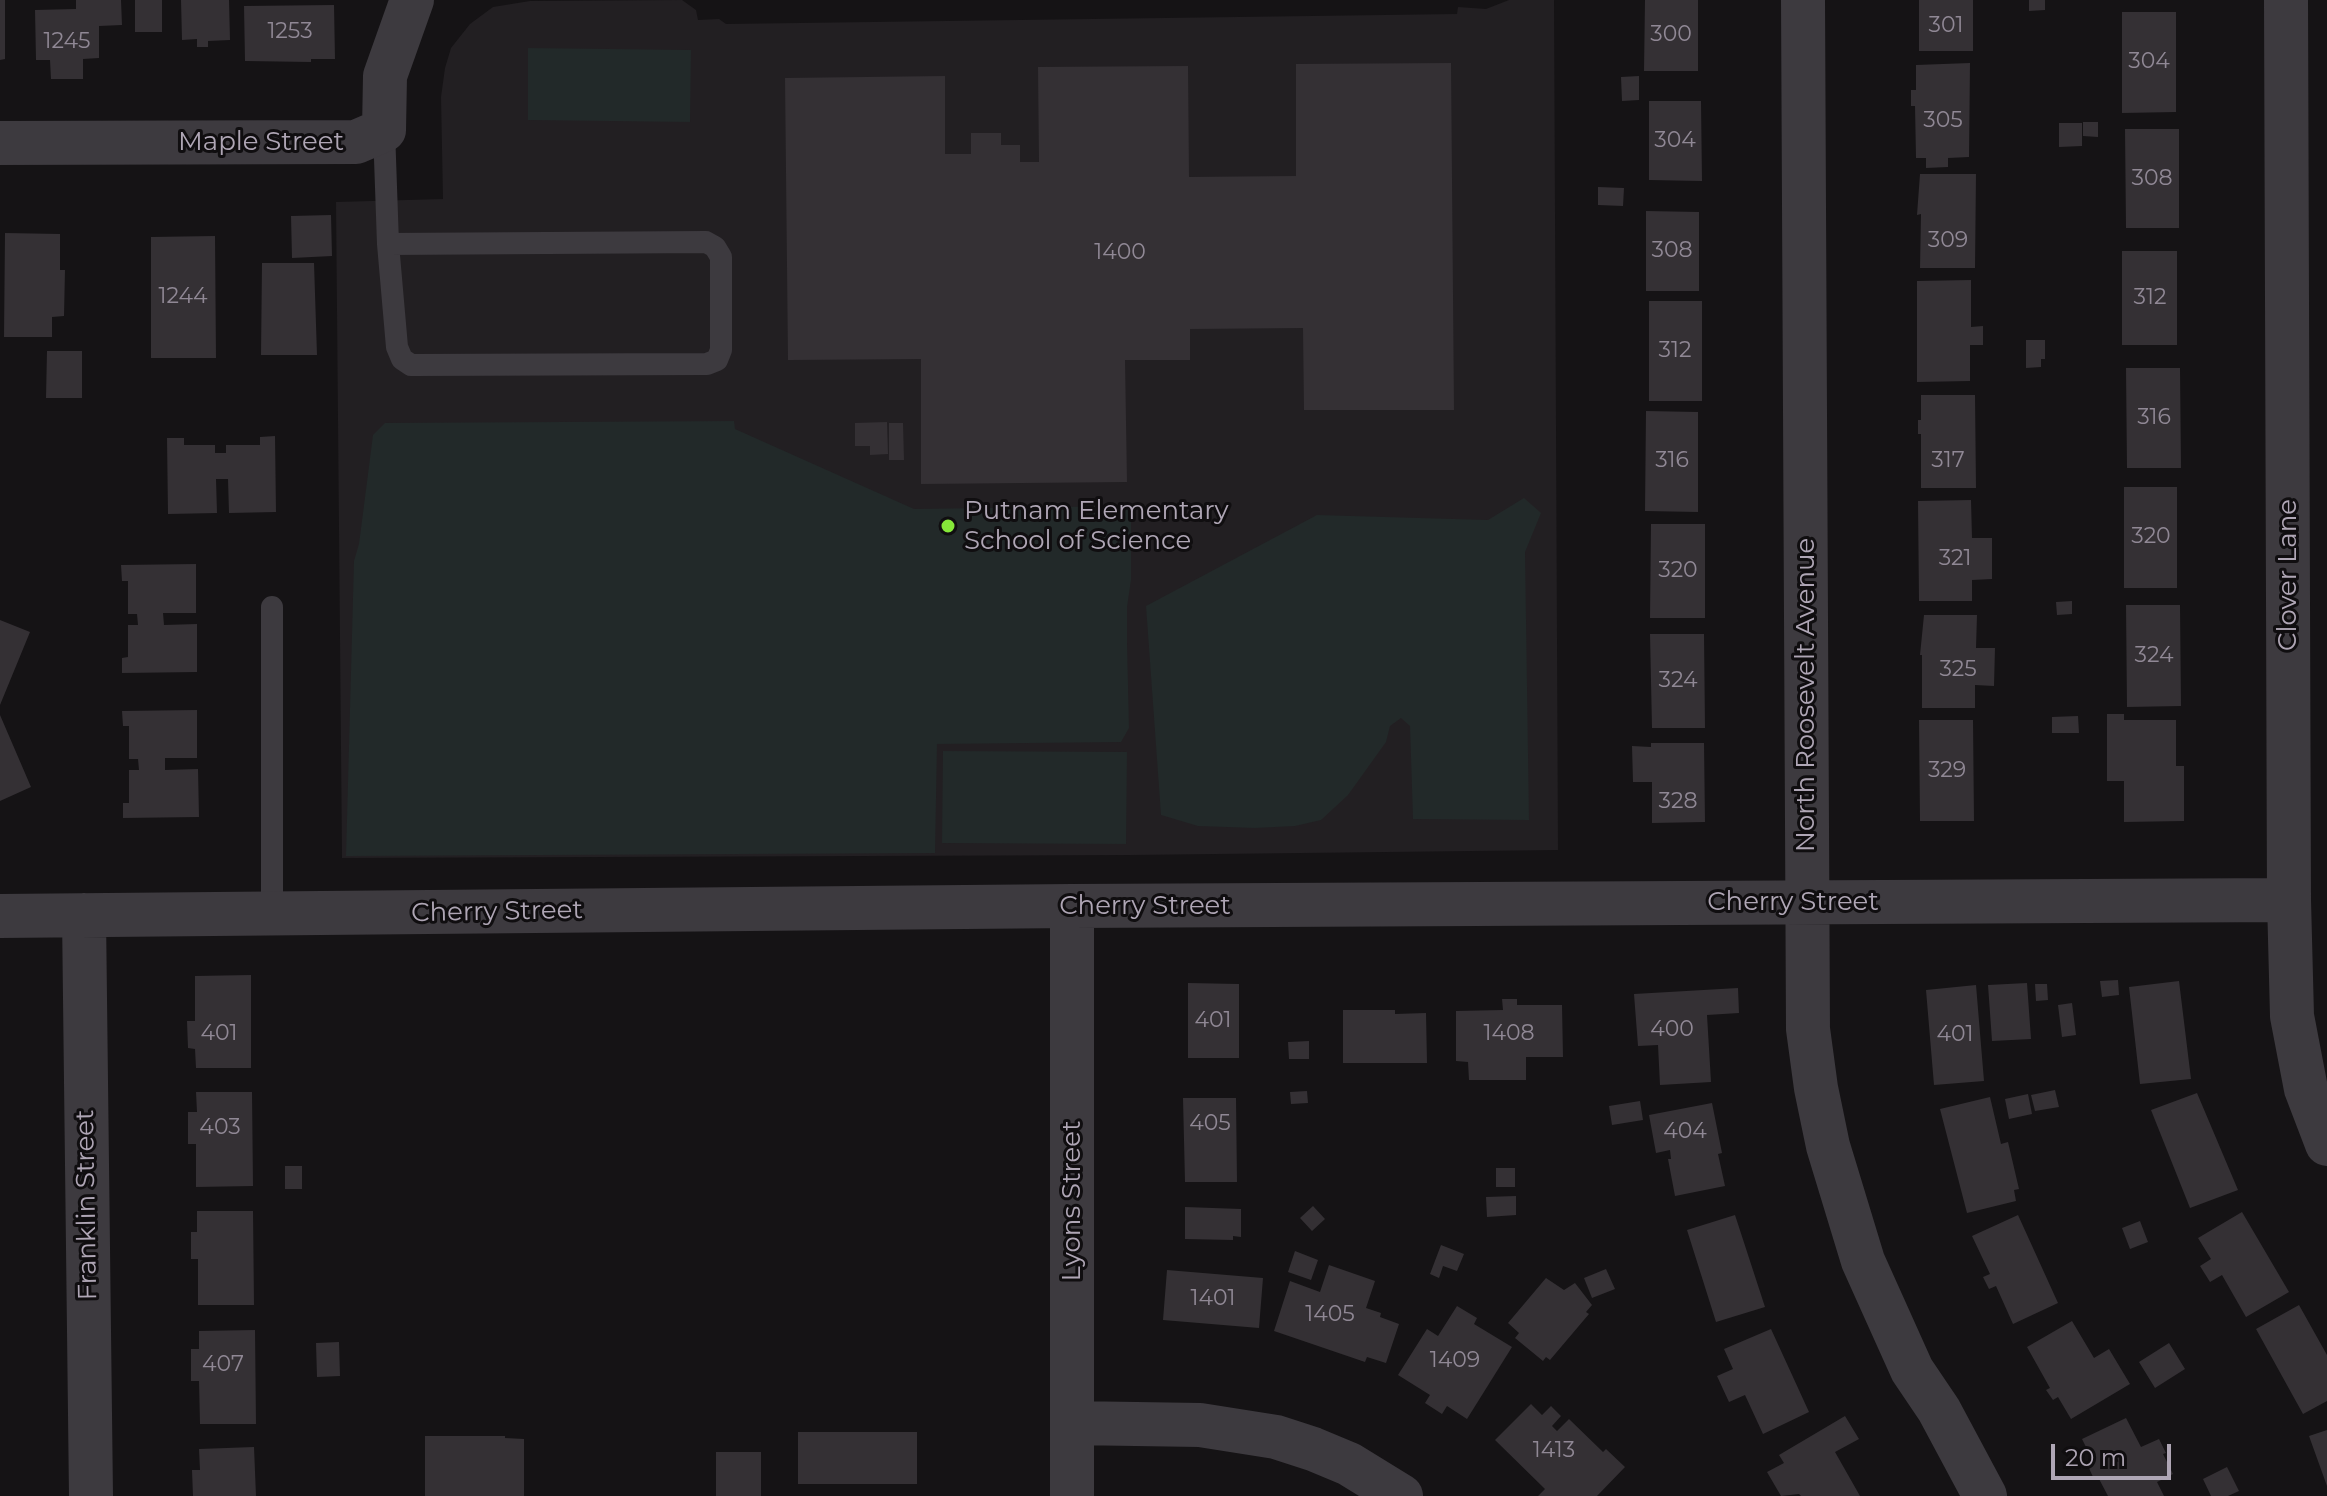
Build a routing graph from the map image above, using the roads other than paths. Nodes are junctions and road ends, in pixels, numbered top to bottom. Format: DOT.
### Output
graph roads {
  1 [pos="412,0"];
  2 [pos="1803,0"];
  3 [pos="2286,0"];
  4 [pos="384,130"];
  5 [pos="0,143"];
  6 [pos="388,244"];
  7 [pos="272,607"];
  8 [pos="2289,900"];
  9 [pos="1807,902"];
  10 [pos="1072,906"];
  11 [pos="272,914"];
  12 [pos="84,915"];
  13 [pos="0,916"];
  14 [pos="2327,1144"];
  15 [pos="1072,1423"];
  16 [pos="91,1496"];
  17 [pos="1072,1496"];
  18 [pos="1401,1496"];
  19 [pos="1985,1496"];
  1 -- 4 [label="street"];
  2 -- 9 [label="street, North Roosevelt Avenue"];
  3 -- 8 [label="street, Clover Lane"];
  4 -- 5 [label="street, Maple Street"];
  4 -- 6 [label="lane"];
  6 -- 6 [label="lane"];
  7 -- 11 [label="lane"];
  8 -- 9 [label="street, Cherry Street"];
  8 -- 14 [label="street, Clover Lane"];
  9 -- 10 [label="street, Cherry Street"];
  9 -- 19 [label="street, North Roosevelt Avenue"];
  10 -- 11 [label="street, Cherry Street"];
  10 -- 15 [label="street, Lyons Street"];
  11 -- 12 [label="street, Cherry Street"];
  12 -- 13 [label="street, Cherry Street"];
  12 -- 16 [label="street, Franklin Street"];
  15 -- 17 [label="street, Lyons Street"];
  15 -- 18 [label="street"];
}
